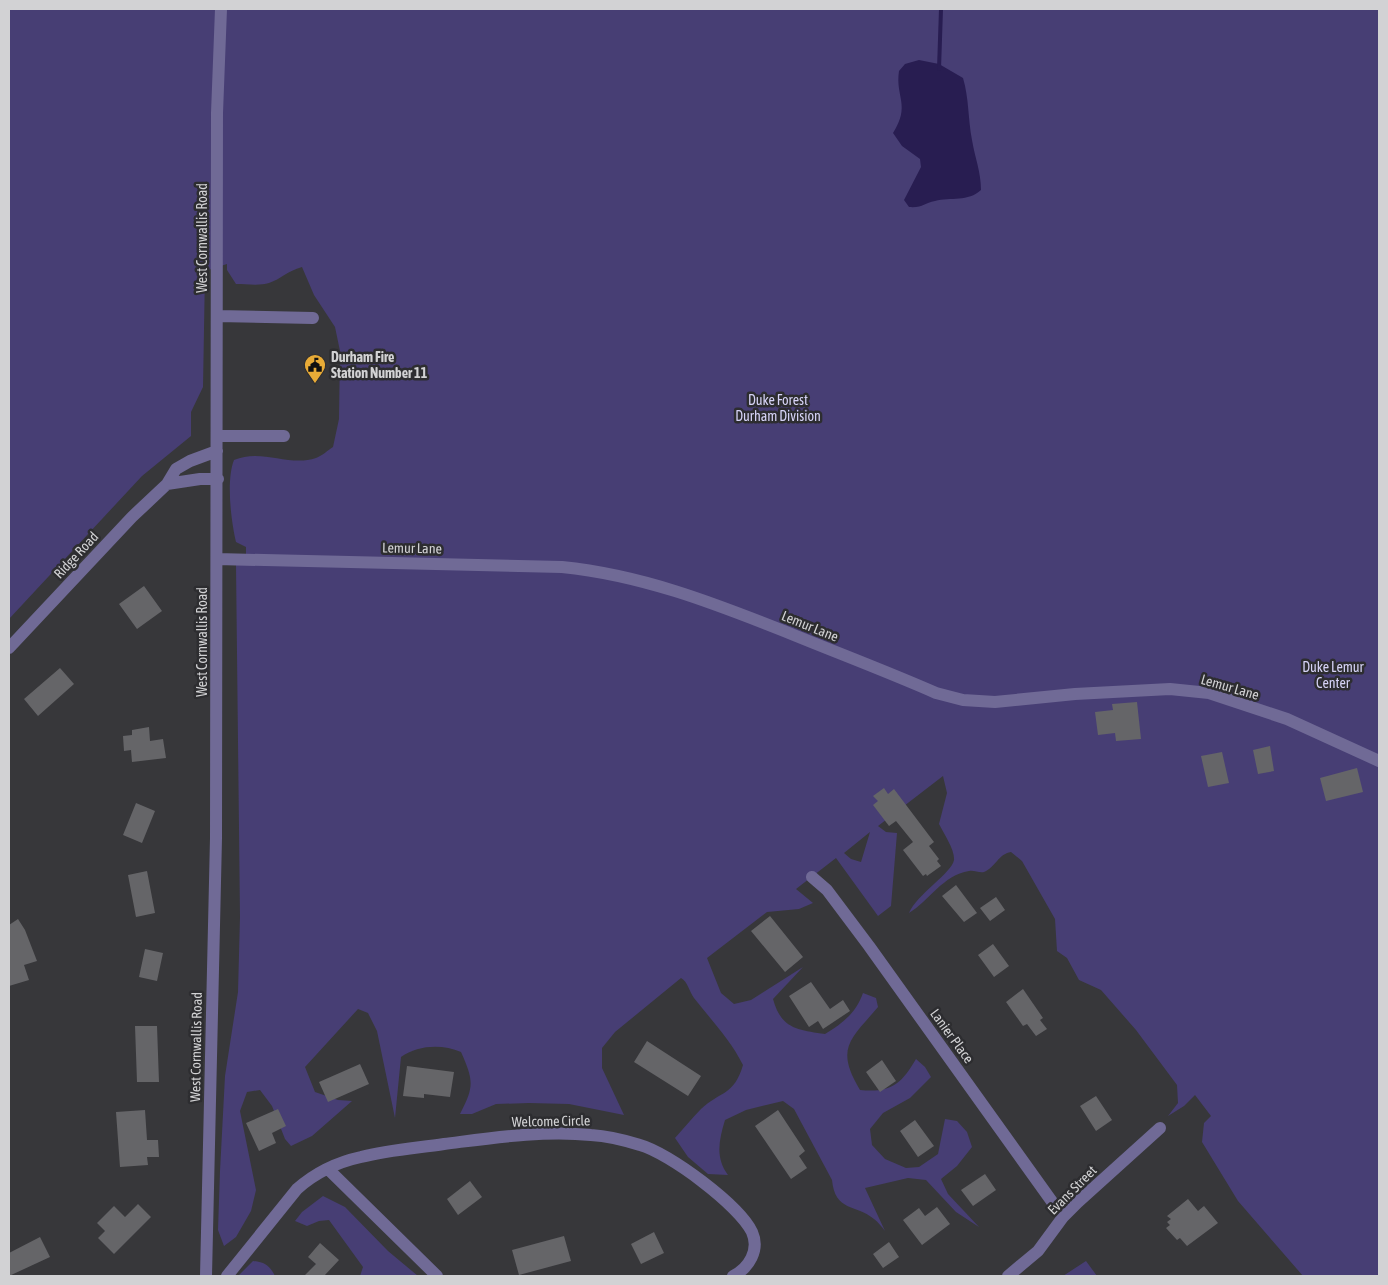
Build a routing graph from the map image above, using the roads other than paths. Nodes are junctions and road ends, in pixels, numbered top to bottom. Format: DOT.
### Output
graph roads {
  1 [pos="221,9"];
  2 [pos="217,316"];
  3 [pos="313,318"];
  4 [pos="218,436"];
  5 [pos="284,436"];
  6 [pos="218,451"];
  7 [pos="218,479"];
  8 [pos="167,484"];
  9 [pos="217,558"];
  10 [pos="9,648"];
  11 [pos="1379,761"];
  12 [pos="812,877"];
  13 [pos="1160,1128"];
  14 [pos="328,1168"];
  15 [pos="1063,1217"];
  16 [pos="206,1276"];
  17 [pos="227,1276"];
  18 [pos="437,1276"];
  19 [pos="733,1276"];
  20 [pos="1008,1276"];
  1 -- 2 [label="street, West Cornwallis Road"];
  2 -- 3 [label="street"];
  2 -- 4 [label="street, West Cornwallis Road"];
  4 -- 5 [label="street"];
  4 -- 6 [label="street, West Cornwallis Road"];
  6 -- 7 [label="street, West Cornwallis Road"];
  6 -- 8 [label="street, Ridge Road"];
  7 -- 8 [label="street"];
  7 -- 9 [label="street, West Cornwallis Road"];
  8 -- 10 [label="street, Ridge Road"];
  9 -- 11 [label="street, Lemur Lane"];
  9 -- 16 [label="street, West Cornwallis Road"];
  12 -- 15 [label="street, Lanier Place"];
  13 -- 15 [label="street, Evans Street"];
  14 -- 17 [label="street, Welcome Circle"];
  14 -- 18 [label="street"];
  14 -- 19 [label="street, Welcome Circle"];
  15 -- 20 [label="street, Evans Street"];
}
